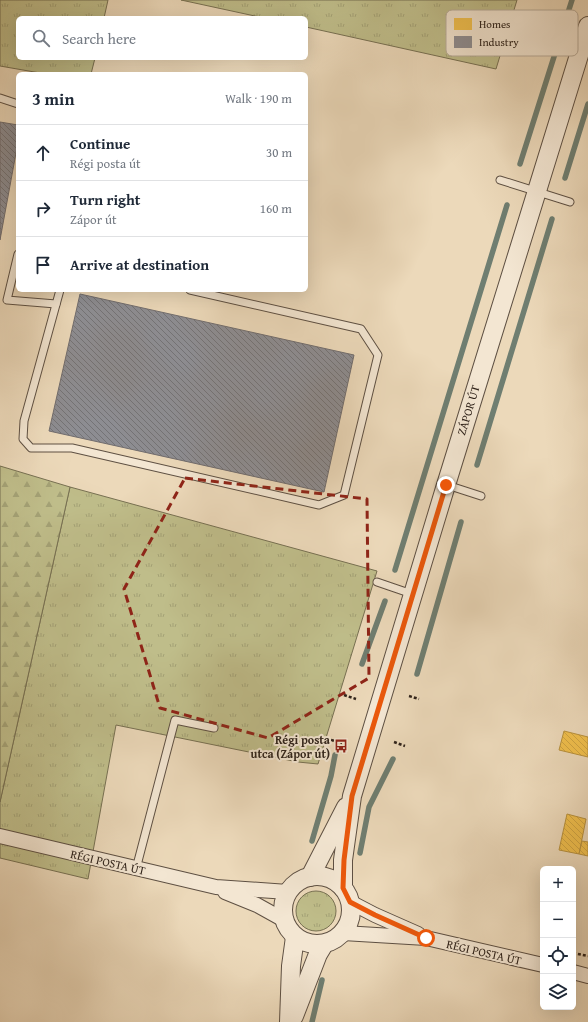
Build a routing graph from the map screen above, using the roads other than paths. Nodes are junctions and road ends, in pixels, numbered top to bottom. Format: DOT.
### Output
graph roads {
  1 [pos="588,26"];
  2 [pos="0,98"];
  3 [pos="16,103"];
  4 [pos="500,180"];
  5 [pos="536,191"];
  6 [pos="570,202"];
  7 [pos="16,260"];
  8 [pos="59,292"];
  9 [pos="199,292"];
  10 [pos="4,299"];
  11 [pos="56,304"];
  12 [pos="446,485"];
  13 [pos="481,496"];
  14 [pos="377,582"];
  15 [pos="412,594"];
  16 [pos="214,728"];
  17 [pos="352,796"];
  18 [pos="0,836"];
  19 [pos="136,869"];
  20 [pos="310,877"];
  21 [pos="216,888"];
  22 [pos="288,892"];
  23 [pos="346,895"];
  24 [pos="284,920"];
  25 [pos="343,933"];
  26 [pos="295,937"];
  27 [pos="426,938"];
  28 [pos="324,944"];
  29 [pos="540,964"];
  30 [pos="576,973"];
  31 [pos="588,976"];
  32 [pos="290,1022"];
  1 -- 5 [label="street, ZÁPOR ÚT"];
  2 -- 3 [label="lane"];
  4 -- 5 [label="lane"];
  5 -- 6 [label="lane"];
  5 -- 12 [label="street, ZÁPOR ÚT"];
  7 -- 10 [label="lane"];
  8 -- 11 [label="lane"];
  9 -- 11 [label="lane"];
  10 -- 11 [label="lane"];
  12 -- 13 [label="lane"];
  12 -- 15 [label="street, ZÁPOR ÚT"];
  14 -- 15 [label="lane"];
  15 -- 17 [label="street, ZÁPOR ÚT"];
  16 -- 19 [label="lane"];
  17 -- 20 [label="street, ZÁPOR ÚT"];
  17 -- 23 [label="street, ZÁPOR ÚT"];
  18 -- 19 [label="street, RÉGI POSTA ÚT"];
  19 -- 21 [label="street, RÉGI POSTA ÚT"];
  20 -- 22 [label="street"];
  20 -- 23 [label="street"];
  21 -- 22 [label="street, RÉGI POSTA ÚT"];
  21 -- 24 [label="street, RÉGI POSTA ÚT"];
  22 -- 24 [label="street"];
  23 -- 25 [label="street"];
  23 -- 27 [label="street, RÉGI POSTA ÚT"];
  24 -- 26 [label="street"];
  25 -- 27 [label="street, RÉGI POSTA ÚT"];
  25 -- 28 [label="street"];
  26 -- 28 [label="street"];
  26 -- 32 [label="street"];
  27 -- 29 [label="street, RÉGI POSTA ÚT"];
  28 -- 32 [label="street"];
  30 -- 31 [label="street"];
}
